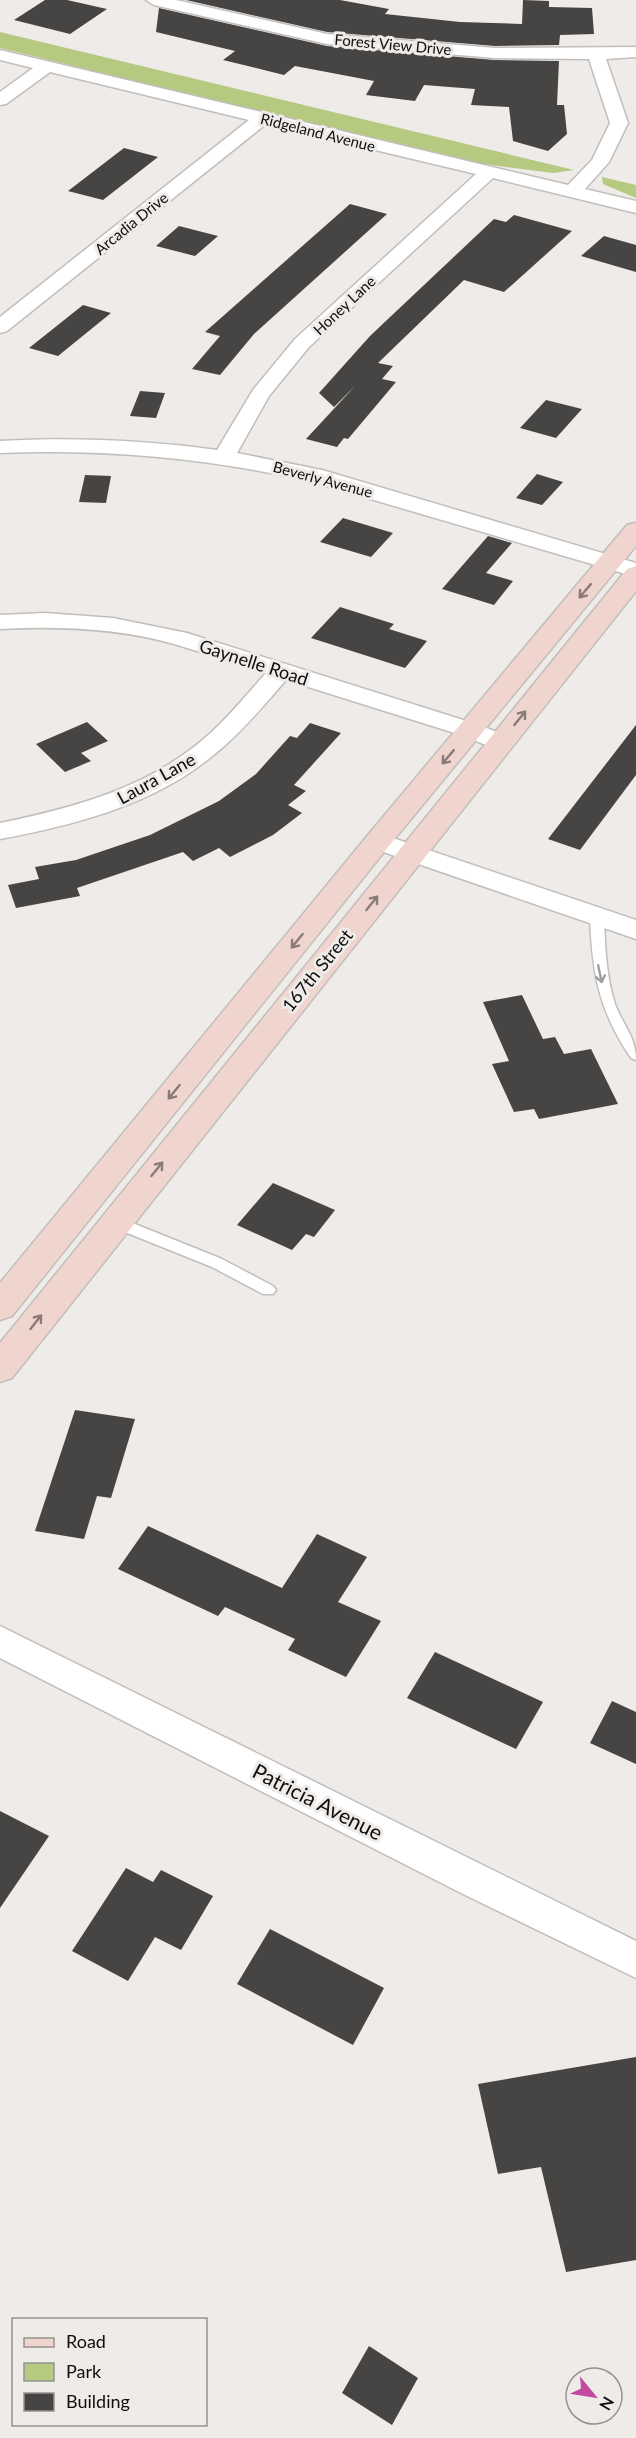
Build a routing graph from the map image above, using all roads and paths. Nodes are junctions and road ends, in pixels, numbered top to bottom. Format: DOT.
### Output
graph roads {
  1 [pos="163,1"];
  2 [pos="636,51"];
  3 [pos="597,54"];
  4 [pos="0,55"];
  5 [pos="47,66"];
  6 [pos="0,100"];
  7 [pos="262,118"];
  8 [pos="488,173"];
  9 [pos="573,191"];
  10 [pos="636,207"];
  11 [pos="0,327"];
  12 [pos="0,447"];
  13 [pos="224,457"];
  14 [pos="636,530"];
  15 [pos="627,569"];
  16 [pos="0,622"];
  17 [pos="281,671"];
  18 [pos="470,730"];
  19 [pos="500,742"];
  20 [pos="0,831"];
  21 [pos="378,841"];
  22 [pos="411,853"];
  23 [pos="597,916"];
  24 [pos="636,930"];
  25 [pos="636,1055"];
  26 [pos="115,1222"];
  27 [pos="268,1290"];
  28 [pos="0,1307"];
  29 [pos="0,1368"];
  30 [pos="0,1641"];
  31 [pos="636,1960"];
  1 -- 3 [label="street, Forest View Drive"];
  2 -- 3 [label="street, Forest View Drive"];
  3 -- 9 [label="street"];
  4 -- 5 [label="street, Ridgeland Avenue"];
  5 -- 6 [label="street"];
  5 -- 7 [label="street, Ridgeland Avenue"];
  7 -- 8 [label="street, Ridgeland Avenue"];
  7 -- 11 [label="street, Arcadia Drive"];
  8 -- 9 [label="street, Ridgeland Avenue"];
  8 -- 13 [label="street, Honey Lane"];
  9 -- 10 [label="street, Ridgeland Avenue"];
  12 -- 13 [label="street, Beverly Avenue"];
  13 -- 15 [label="street, Beverly Avenue"];
  14 -- 15 [label="main road, 167th Street"];
  15 -- 18 [label="main road, 167th Street, one-way"];
  19 -- 15 [label="main road, 167th Street, one-way"];
  16 -- 17 [label="street, Gaynelle Road"];
  17 -- 18 [label="street, Gaynelle Road"];
  17 -- 20 [label="street, Laura Lane"];
  18 -- 19 [label="street, Gaynelle Road"];
  18 -- 21 [label="main road, 167th Street, one-way"];
  19 -- 22 [label="main road, 167th Street"];
  21 -- 22 [label="street"];
  21 -- 28 [label="main road, 167th Street, one-way"];
  22 -- 23 [label="street"];
  26 -- 22 [label="main road, 167th Street, one-way"];
  23 -- 24 [label="street"];
  23 -- 25 [label="lane, one-way"];
  26 -- 27 [label="lane"];
  29 -- 26 [label="main road, 167th Street, one-way"];
  30 -- 31 [label="street, Patricia Avenue"];
}
